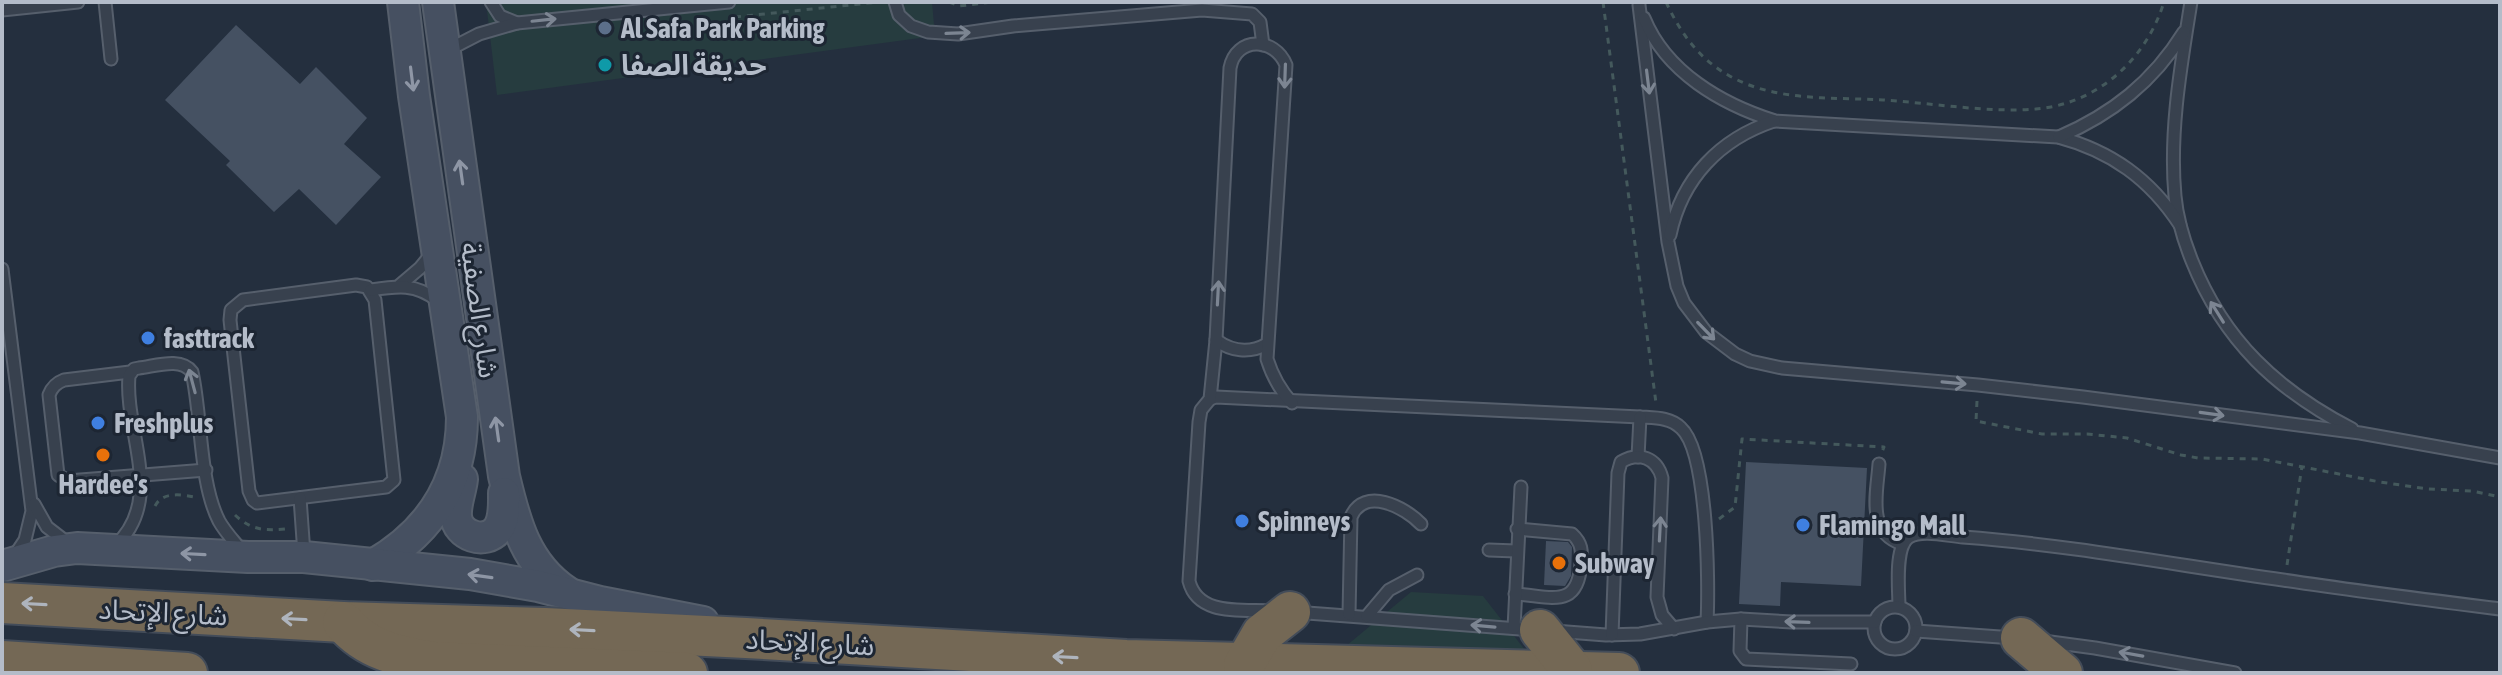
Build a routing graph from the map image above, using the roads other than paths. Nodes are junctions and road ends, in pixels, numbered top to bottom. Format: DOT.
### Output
graph roads {
  1 [pos="78,2"];
  2 [pos="105,2"];
  3 [pos="438,2"];
  4 [pos="491,2"];
  5 [pos="729,2"];
  6 [pos="895,2"];
  7 [pos="2191,2"];
  8 [pos="1639,3"];
  9 [pos="402,4"];
  10 [pos="2,10"];
  11 [pos="517,23"];
  12 [pos="2187,29"];
  13 [pos="1263,45"];
  14 [pos="444,53"];
  15 [pos="111,59"];
  16 [pos="1775,121"];
  17 [pos="2058,137"];
  18 [pos="2180,225"];
  19 [pos="1668,242"];
  20 [pos="438,246"];
  21 [pos="2,269"];
  22 [pos="400,285"];
  23 [pos="371,290"];
  24 [pos="449,320"];
  25 [pos="1216,340"];
  26 [pos="1267,344"];
  27 [pos="130,372"];
  28 [pos="1210,399"];
  29 [pos="1292,403"];
  30 [pos="1640,417"];
  31 [pos="2360,433"];
  32 [pos="462,445"];
  33 [pos="1638,457"];
  34 [pos="2500,458"];
  35 [pos="1879,464"];
  36 [pos="206,470"];
  37 [pos="141,475"];
  38 [pos="504,476"];
  39 [pos="1521,487"];
  40 [pos="31,496"];
  41 [pos="300,498"];
  42 [pos="1421,524"];
  43 [pos="1517,529"];
  44 [pos="1902,544"];
  45 [pos="77,548"];
  46 [pos="112,549"];
  47 [pos="1489,550"];
  48 [pos="1516,551"];
  49 [pos="248,557"];
  50 [pos="304,557"];
  51 [pos="373,565"];
  52 [pos="1417,575"];
  53 [pos="4,578"];
  54 [pos="1515,594"];
  55 [pos="573,595"];
  56 [pos="1899,607"];
  57 [pos="2500,609"];
  58 [pos="1290,612"];
  59 [pos="1349,614"];
  60 [pos="1367,616"];
  61 [pos="1741,619"];
  62 [pos="343,622"];
  63 [pos="1707,622"];
  64 [pos="1875,622"];
  65 [pos="1527,629"];
  66 [pos="1674,629"];
  67 [pos="1916,631"];
  68 [pos="746,638"];
  69 [pos="2021,638"];
  70 [pos="1615,654"];
  71 [pos="2,661"];
  72 [pos="1851,664"];
  73 [pos="1244,665"];
  74 [pos="1572,670"];
  75 [pos="187,673"];
  76 [pos="687,673"];
  77 [pos="2062,673"];
  78 [pos="2235,673"];
  1 -- 10 [label="lane"];
  2 -- 15 [label="lane"];
  3 -- 14 [label="main road, شارع الصفية"];
  4 -- 11 [label="lane"];
  11 -- 5 [label="lane, one-way"];
  6 -- 13 [label="lane, one-way"];
  7 -- 12 [label="lane"];
  8 -- 16 [label="lane"];
  8 -- 19 [label="lane, one-way"];
  9 -- 20 [label="main road, شارع الصفية, one-way"];
  11 -- 14 [label="lane"];
  12 -- 17 [label="lane"];
  12 -- 18 [label="lane"];
  25 -- 13 [label="lane, one-way"];
  13 -- 26 [label="lane, one-way"];
  38 -- 14 [label="main road, شارع الصفية, one-way"];
  16 -- 17 [label="lane"];
  16 -- 19 [label="lane"];
  17 -- 18 [label="lane"];
  31 -- 18 [label="lane, one-way"];
  19 -- 31 [label="lane, one-way"];
  20 -- 22 [label="lane"];
  20 -- 24 [label="main road, شارع الصفية"];
  21 -- 40 [label="lane"];
  22 -- 23 [label="lane"];
  22 -- 24 [label="lane"];
  23 -- 41 [label="lane"];
  23 -- 41 [label="lane"];
  24 -- 32 [label="main road, شارع الصفية"];
  25 -- 26 [label="lane"];
  25 -- 28 [label="lane"];
  26 -- 29 [label="lane"];
  36 -- 27 [label="lane, one-way"];
  27 -- 37 [label="lane"];
  27 -- 37 [label="lane"];
  28 -- 29 [label="lane"];
  28 -- 58 [label="lane"];
  29 -- 30 [label="lane"];
  30 -- 33 [label="lane"];
  30 -- 63 [label="lane"];
  31 -- 34 [label="lane"];
  32 -- 38 [label="main road"];
  32 -- 51 [label="main road, شارع الصفية"];
  66 -- 33 [label="lane, one-way"];
  33 -- 70 [label="lane"];
  35 -- 44 [label="lane"];
  36 -- 37 [label="lane"];
  36 -- 49 [label="lane"];
  37 -- 46 [label="lane"];
  38 -- 55 [label="main road, شارع الصفية"];
  39 -- 43 [label="lane"];
  40 -- 45 [label="lane"];
  40 -- 53 [label="lane"];
  41 -- 50 [label="lane"];
  42 -- 59 [label="lane"];
  43 -- 48 [label="lane"];
  43 -- 54 [label="lane"];
  44 -- 56 [label="lane"];
  44 -- 57 [label="lane"];
  45 -- 46 [label="main road"];
  45 -- 53 [label="main road"];
  49 -- 46 [label="main road, one-way"];
  47 -- 48 [label="lane"];
  48 -- 54 [label="lane"];
  49 -- 50 [label="main road"];
  50 -- 51 [label="main road"];
  55 -- 51 [label="main road, one-way"];
  52 -- 60 [label="lane"];
  62 -- 53 [label="highway, شارع الإتحاد, one-way"];
  54 -- 65 [label="lane"];
  55 -- 68 [label="main road"];
  56 -- 64 [label="lane"];
  56 -- 67 [label="lane"];
  58 -- 59 [label="lane"];
  58 -- 73 [label="highway"];
  59 -- 60 [label="lane"];
  65 -- 60 [label="lane, one-way"];
  61 -- 63 [label="lane"];
  64 -- 61 [label="lane, one-way"];
  61 -- 72 [label="lane"];
  68 -- 62 [label="highway, شارع الإتحاد, one-way"];
  62 -- 76 [label="highway"];
  63 -- 66 [label="lane"];
  64 -- 67 [label="lane"];
  65 -- 70 [label="lane"];
  65 -- 74 [label="highway"];
  66 -- 70 [label="lane"];
  67 -- 69 [label="lane"];
  73 -- 68 [label="highway, شارع الإتحاد, one-way"];
  69 -- 77 [label="highway"];
  78 -- 69 [label="lane, one-way"];
  70 -- 74 [label="highway, شارع الإتحاد"];
  71 -- 75 [label="highway, شارع الإتحاد"];
  73 -- 74 [label="highway, شارع الإتحاد"];
}
